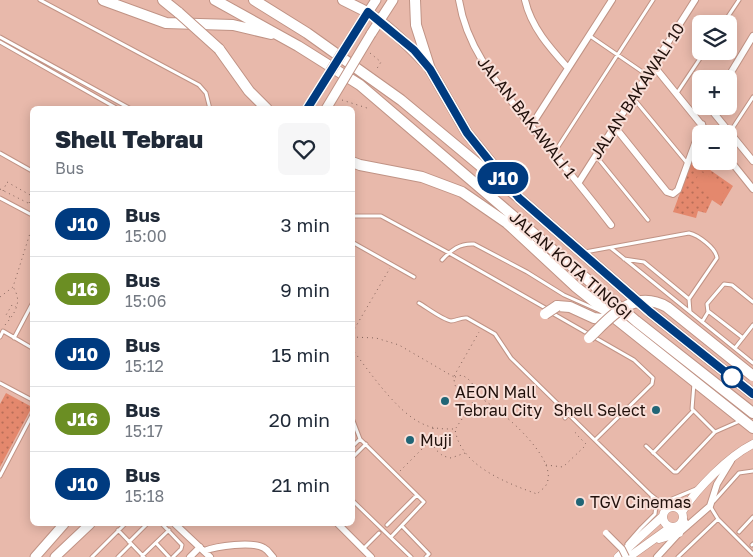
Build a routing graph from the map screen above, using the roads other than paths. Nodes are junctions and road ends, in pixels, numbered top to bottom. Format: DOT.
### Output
graph roads {
  1 [pos="40,0"];
  2 [pos="103,0"];
  3 [pos="163,0"];
  4 [pos="215,0"];
  5 [pos="254,0"];
  6 [pos="342,0"];
  7 [pos="376,0"];
  8 [pos="393,0"];
  9 [pos="415,0"];
  10 [pos="459,0"];
  11 [pos="525,0"];
  12 [pos="612,0"];
  13 [pos="653,0"];
  14 [pos="695,0"];
  15 [pos="739,0"];
  16 [pos="368,12"];
  17 [pos="729,15"];
  18 [pos="379,21"];
  19 [pos="589,35"];
  20 [pos="753,36"];
  21 [pos="0,37"];
  22 [pos="282,37"];
  23 [pos="0,42"];
  24 [pos="618,54"];
  25 [pos="699,60"];
  26 [pos="653,65"];
  27 [pos="568,68"];
  28 [pos="430,69"];
  29 [pos="732,70"];
  30 [pos="647,75"];
  31 [pos="248,91"];
  32 [pos="677,93"];
  33 [pos="753,97"];
  34 [pos="633,98"];
  35 [pos="113,106"];
  36 [pos="126,106"];
  37 [pos="209,106"];
  38 [pos="255,106"];
  39 [pos="264,106"];
  40 [pos="309,106"];
  41 [pos="328,106"];
  42 [pos="716,115"];
  43 [pos="702,124"];
  44 [pos="724,125"];
  45 [pos="735,125"];
  46 [pos="531,126"];
  47 [pos="614,126"];
  48 [pos="737,141"];
  49 [pos="0,153"];
  50 [pos="554,154"];
  51 [pos="596,156"];
  52 [pos="752,159"];
  53 [pos="355,164"];
  54 [pos="687,164"];
  55 [pos="737,169"];
  56 [pos="30,170"];
  57 [pos="578,182"];
  58 [pos="753,189"];
  59 [pos="0,198"];
  60 [pos="519,198"];
  61 [pos="30,214"];
  62 [pos="355,216"];
  63 [pos="648,220"];
  64 [pos="611,225"];
  65 [pos="355,244"];
  66 [pos="610,247"];
  67 [pos="582,252"];
  68 [pos="449,253"];
  69 [pos="624,259"];
  70 [pos="442,260"];
  71 [pos="558,269"];
  72 [pos="414,277"];
  73 [pos="689,299"];
  74 [pos="753,302"];
  75 [pos="419,303"];
  76 [pos="30,308"];
  77 [pos="708,311"];
  78 [pos="690,313"];
  79 [pos="545,314"];
  80 [pos="611,319"];
  81 [pos="636,321"];
  82 [pos="702,322"];
  83 [pos="753,325"];
  84 [pos="0,336"];
  85 [pos="14,338"];
  86 [pos="589,338"];
  87 [pos="743,338"];
  88 [pos="30,347"];
  89 [pos="735,348"];
  90 [pos="753,362"];
  91 [pos="753,376"];
  92 [pos="694,381"];
  93 [pos="0,383"];
  94 [pos="753,394"];
  95 [pos="30,399"];
  96 [pos="693,411"];
  97 [pos="753,413"];
  98 [pos="568,414"];
  99 [pos="565,418"];
  100 [pos="30,419"];
  101 [pos="743,420"];
  102 [pos="355,426"];
  103 [pos="753,428"];
  104 [pos="715,432"];
  105 [pos="360,439"];
  106 [pos="595,440"];
  107 [pos="355,444"];
  108 [pos="366,444"];
  109 [pos="753,444"];
  110 [pos="646,446"];
  111 [pos="653,453"];
  112 [pos="355,455"];
  113 [pos="731,459"];
  114 [pos="753,471"];
  115 [pos="0,476"];
  116 [pos="703,485"];
  117 [pos="417,495"];
  118 [pos="651,496"];
  119 [pos="355,503"];
  120 [pos="710,506"];
  121 [pos="753,517"];
  122 [pos="662,518"];
  123 [pos="684,519"];
  124 [pos="718,519"];
  125 [pos="387,525"];
  126 [pos="62,526"];
  127 [pos="88,526"];
  128 [pos="123,526"];
  129 [pos="146,526"];
  130 [pos="164,526"];
  131 [pos="177,526"];
  132 [pos="340,526"];
  133 [pos="402,526"];
  134 [pos="676,529"];
  135 [pos="118,530"];
  136 [pos="169,530"];
  137 [pos="378,533"];
  138 [pos="606,534"];
  139 [pos="737,534"];
  140 [pos="391,537"];
  141 [pos="130,543"];
  142 [pos="156,543"];
  143 [pos="751,546"];
  144 [pos="44,547"];
  145 [pos="202,549"];
  146 [pos="363,549"];
  147 [pos="753,554"];
  148 [pos="143,556"];
  149 [pos="623,556"];
  150 [pos="28,557"];
  151 [pos="35,557"];
  152 [pos="54,557"];
  153 [pos="92,557"];
  154 [pos="118,557"];
  155 [pos="171,557"];
  156 [pos="190,557"];
  157 [pos="210,557"];
  158 [pos="273,557"];
  159 [pos="371,557"];
  160 [pos="411,557"];
  161 [pos="426,557"];
  162 [pos="657,557"];
  163 [pos="678,557"];
  1 -- 37 [label="lane"];
  2 -- 22 [label="highway"];
  3 -- 31 [label="highway, bridge"];
  4 -- 22 [label="highway, JALAN KOTA TINGGI"];
  5 -- 60 [label="highway, JALAN KOTA TINGGI"];
  6 -- 16 [label="highway"];
  7 -- 16 [label="main road"];
  8 -- 18 [label="main road"];
  9 -- 28 [label="highway"];
  10 -- 46 [label="street, JALAN BAKAWALI 1"];
  11 -- 27 [label="street"];
  12 -- 19 [label="street"];
  13 -- 24 [label="lane"];
  14 -- 26 [label="street, JALAN BAKAWALI 10"];
  15 -- 17 [label="lane"];
  16 -- 18 [label="highway"];
  16 -- 40 [label="main road, bridge"];
  18 -- 28 [label="highway"];
  18 -- 41 [label="main road, bridge"];
  19 -- 24 [label="lane"];
  19 -- 27 [label="street"];
  20 -- 29 [label="street"];
  21 -- 36 [label="lane"];
  22 -- 81 [label="highway, JALAN KOTA TINGGI"];
  23 -- 35 [label="lane"];
  24 -- 30 [label="lane"];
  24 -- 50 [label="lane"];
  25 -- 32 [label="lane"];
  26 -- 30 [label="street, JALAN BAKAWALI 10"];
  26 -- 32 [label="street"];
  27 -- 46 [label="street"];
  28 -- 60 [label="highway"];
  30 -- 34 [label="street, JALAN BAKAWALI 10"];
  31 -- 38 [label="highway"];
  31 -- 39 [label="highway"];
  32 -- 43 [label="street"];
  33 -- 45 [label="lane"];
  34 -- 47 [label="street, JALAN BAKAWALI 10"];
  34 -- 54 [label="lane"];
  42 -- 44 [label="street"];
  43 -- 54 [label="street"];
  46 -- 50 [label="street, JALAN BAKAWALI 1"];
  47 -- 51 [label="street, JALAN BAKAWALI 10"];
  47 -- 54 [label="street"];
  48 -- 52 [label="street"];
  49 -- 56 [label="lane"];
  50 -- 57 [label="street, JALAN BAKAWALI 1"];
  51 -- 57 [label="street, JALAN BAKAWALI 10"];
  51 -- 63 [label="lane"];
  53 -- 71 [label="highway"];
  55 -- 58 [label="street"];
  57 -- 64 [label="street, JALAN BAKAWALI 1"];
  59 -- 61 [label="lane"];
  60 -- 67 [label="highway, JALAN KOTA TINGGI"];
  62 -- 68 [label="lane"];
  65 -- 72 [label="lane"];
  66 -- 67 [label="lane"];
  66 -- 69 [label="lane"];
  66 -- 73 [label="lane"];
  67 -- 94 [label="highway, JALAN KOTA TINGGI"];
  68 -- 70 [label="lane"];
  68 -- 80 [label="lane"];
  68 -- 106 [label="lane"];
  69 -- 73 [label="lane"];
  69 -- 78 [label="lane"];
  71 -- 80 [label="highway"];
  71 -- 81 [label="highway"];
  73 -- 78 [label="lane"];
  74 -- 77 [label="lane"];
  75 -- 98 [label="lane"];
  76 -- 85 [label="lane"];
  77 -- 82 [label="lane"];
  77 -- 87 [label="lane"];
  78 -- 82 [label="lane"];
  79 -- 80 [label="highway, bridge"];
  80 -- 86 [label="highway, bridge"];
  80 -- 91 [label="highway, bridge"];
  80 -- 92 [label="highway"];
  81 -- 97 [label="highway, JALAN KOTA TINGGI"];
  82 -- 89 [label="lane"];
  83 -- 87 [label="lane"];
  84 -- 85 [label="lane"];
  85 -- 88 [label="lane"];
  87 -- 89 [label="lane"];
  89 -- 90 [label="lane"];
  92 -- 96 [label="lane"];
  92 -- 101 [label="highway"];
  93 -- 95 [label="lane"];
  96 -- 104 [label="lane"];
  96 -- 111 [label="lane"];
  98 -- 99 [label="lane"];
  98 -- 106 [label="lane"];
  100 -- 115 [label="lane"];
  101 -- 103 [label="highway"];
  101 -- 104 [label="lane"];
  102 -- 105 [label="lane"];
  104 -- 111 [label="lane"];
  105 -- 107 [label="lane"];
  105 -- 108 [label="lane"];
  106 -- 118 [label="lane"];
  108 -- 112 [label="lane"];
  108 -- 117 [label="lane"];
  109 -- 113 [label="street"];
  110 -- 111 [label="lane"];
  113 -- 116 [label="street"];
  113 -- 120 [label="street"];
  114 -- 120 [label="lane"];
  116 -- 118 [label="lane"];
  116 -- 123 [label="street"];
  117 -- 125 [label="lane"];
  117 -- 133 [label="lane"];
  118 -- 149 [label="lane"];
  119 -- 140 [label="lane"];
  120 -- 123 [label="street"];
  120 -- 124 [label="lane"];
  121 -- 139 [label="lane"];
  122 -- 123 [label="street"];
  122 -- 134 [label="street"];
  122 -- 149 [label="street"];
  123 -- 134 [label="street"];
  124 -- 139 [label="lane"];
  124 -- 163 [label="lane"];
  126 -- 144 [label="main road"];
  127 -- 152 [label="main road"];
  128 -- 135 [label="lane"];
  129 -- 141 [label="lane"];
  130 -- 136 [label="lane"];
  131 -- 145 [label="street"];
  132 -- 146 [label="street"];
  133 -- 140 [label="lane"];
  133 -- 161 [label="lane"];
  134 -- 149 [label="street"];
  134 -- 162 [label="street"];
  135 -- 141 [label="lane"];
  135 -- 153 [label="lane"];
  136 -- 142 [label="lane"];
  136 -- 155 [label="lane"];
  137 -- 146 [label="lane"];
  138 -- 149 [label="street, bridge"];
  139 -- 143 [label="lane"];
  140 -- 160 [label="lane"];
  141 -- 148 [label="lane"];
  141 -- 154 [label="lane"];
  142 -- 148 [label="lane"];
  142 -- 155 [label="lane"];
  143 -- 147 [label="lane"];
  144 -- 150 [label="main road"];
  144 -- 151 [label="main road"];
  145 -- 156 [label="street"];
  145 -- 157 [label="street"];
  145 -- 158 [label="street"];
  146 -- 159 [label="street"];
}
